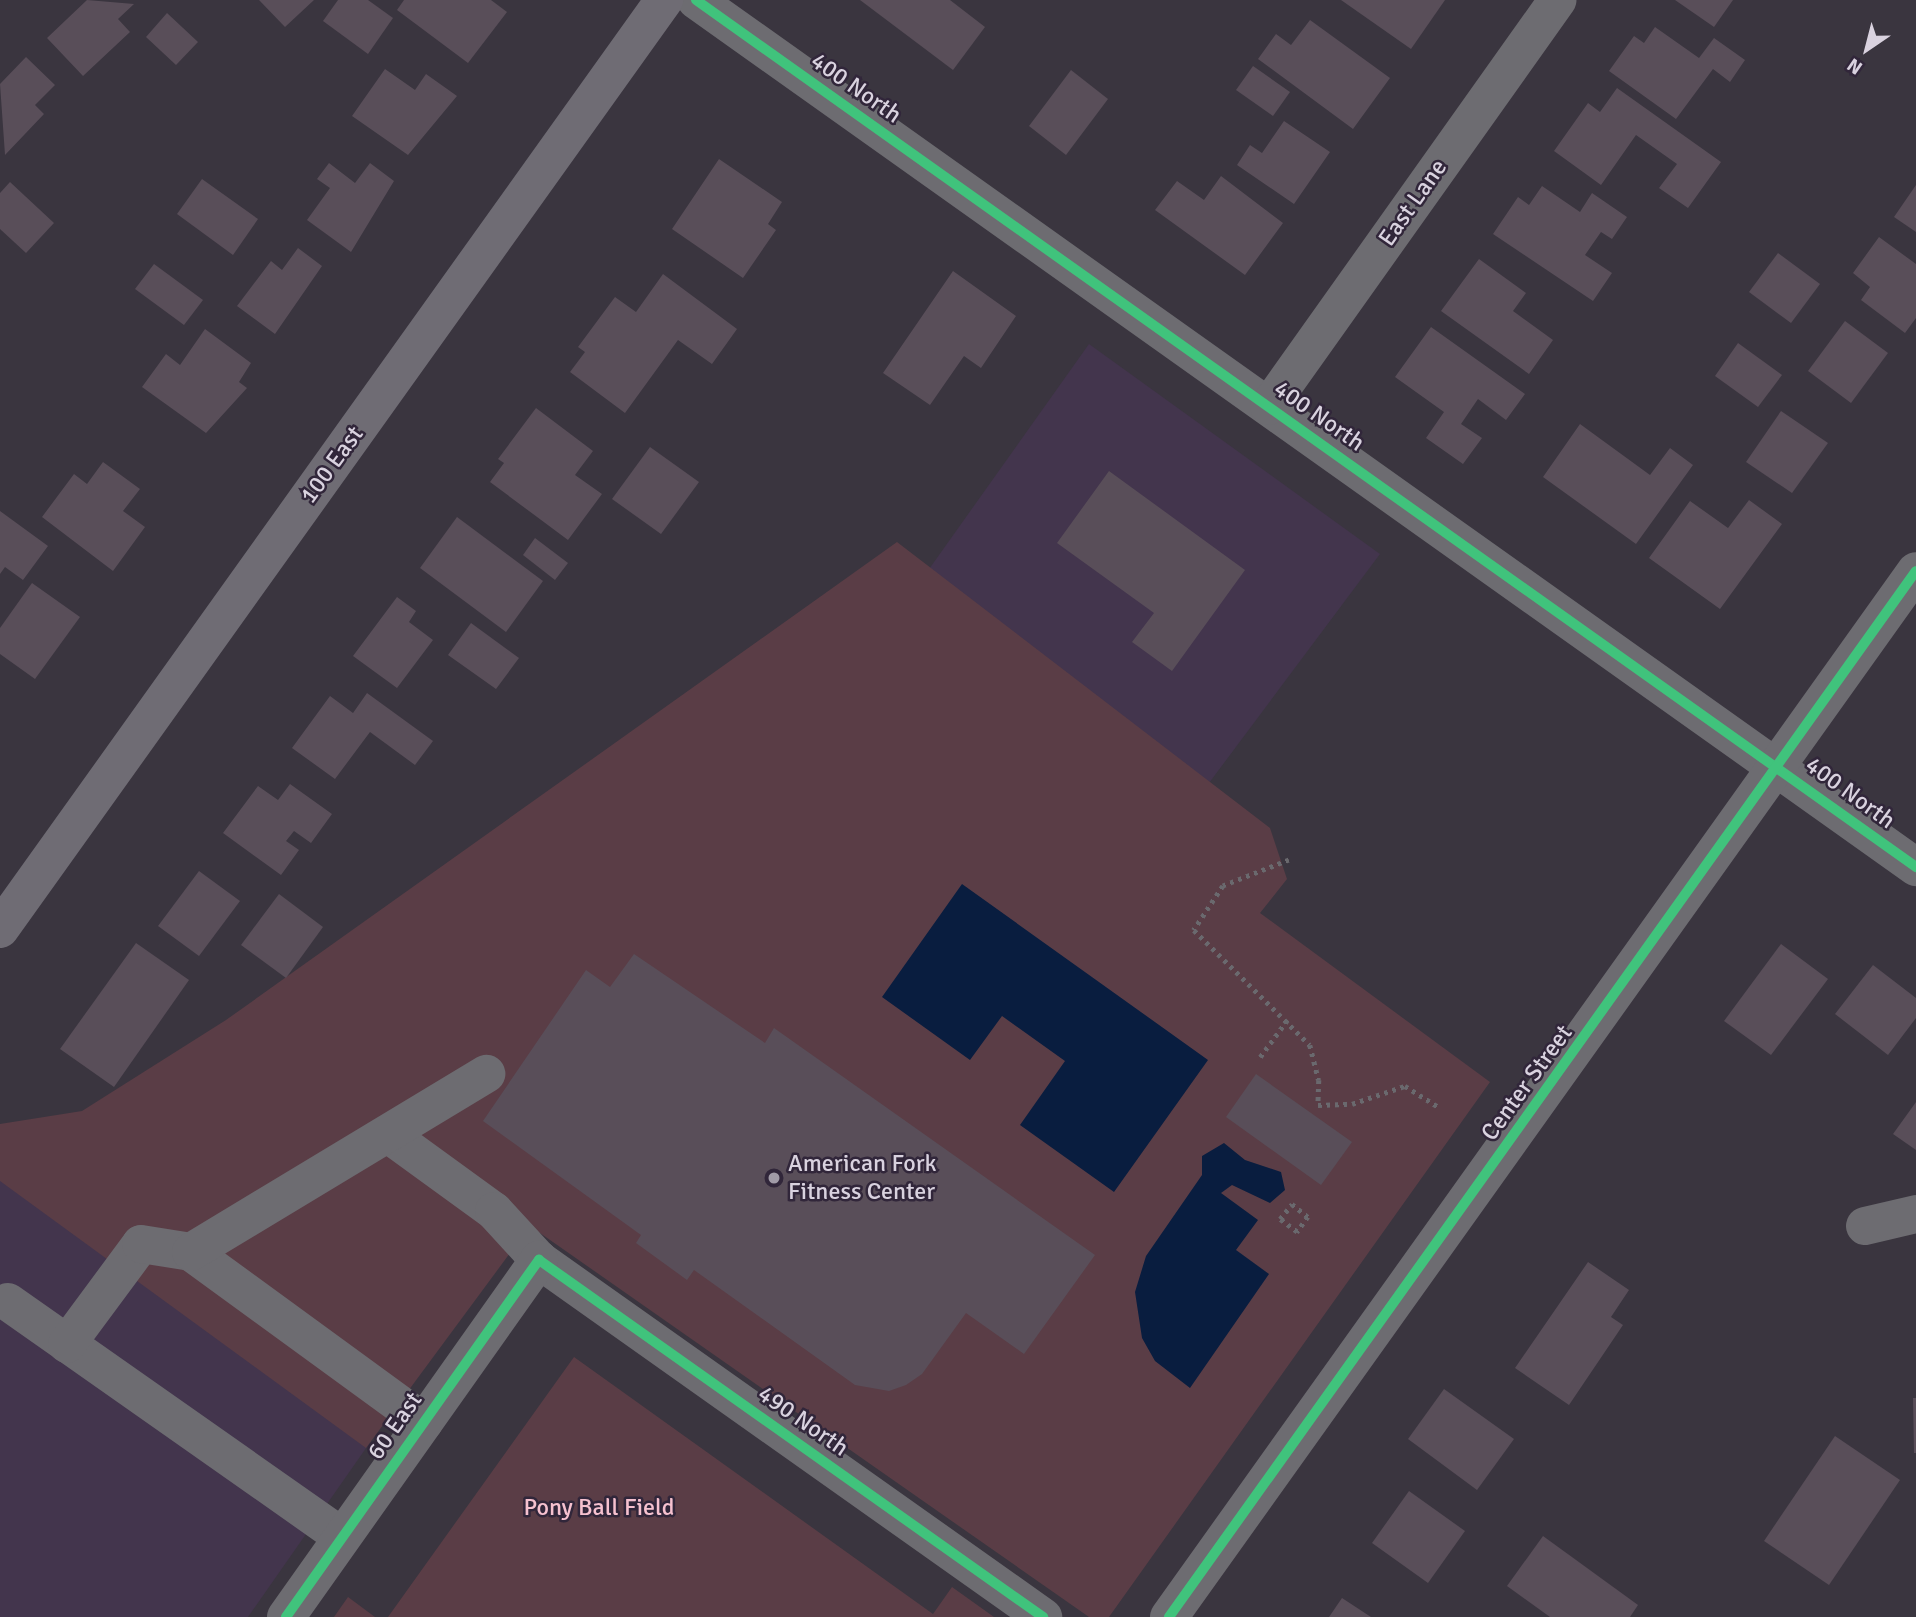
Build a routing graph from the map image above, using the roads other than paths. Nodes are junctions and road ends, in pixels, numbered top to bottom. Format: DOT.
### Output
graph roads {
  1 [pos="664,0"];
  2 [pos="696,0"];
  3 [pos="1558,0"];
  4 [pos="1269,406"];
  5 [pos="1916,572"];
  6 [pos="1777,766"];
  7 [pos="1916,867"];
  8 [pos="0,929"];
  9 [pos="486,1074"];
  10 [pos="388,1134"];
  11 [pos="1916,1214"];
  12 [pos="1865,1226"];
  13 [pos="191,1252"];
  14 [pos="539,1260"];
  15 [pos="8,1302"];
  16 [pos="67,1344"];
  17 [pos="424,1422"];
  18 [pos="342,1537"];
  19 [pos="286,1617"];
  20 [pos="1044,1617"];
  21 [pos="1169,1617"];
  1 -- 8 [label="main road, 100 East"];
  2 -- 4 [label="street, 400 North"];
  3 -- 4 [label="street, East Lane"];
  4 -- 6 [label="street, 400 North"];
  5 -- 6 [label="street, Center Street"];
  6 -- 7 [label="street, 400 North"];
  6 -- 21 [label="street, Center Street"];
  9 -- 10 [label="street"];
  10 -- 13 [label="street"];
  10 -- 14 [label="street, 490 North"];
  11 -- 12 [label="street"];
  13 -- 16 [label="street"];
  13 -- 17 [label="street"];
  14 -- 17 [label="street, 60 East"];
  14 -- 20 [label="street, 490 North"];
  15 -- 16 [label="street"];
  16 -- 18 [label="street"];
  17 -- 18 [label="street, 60 East"];
  18 -- 19 [label="street, 60 East"];
}
